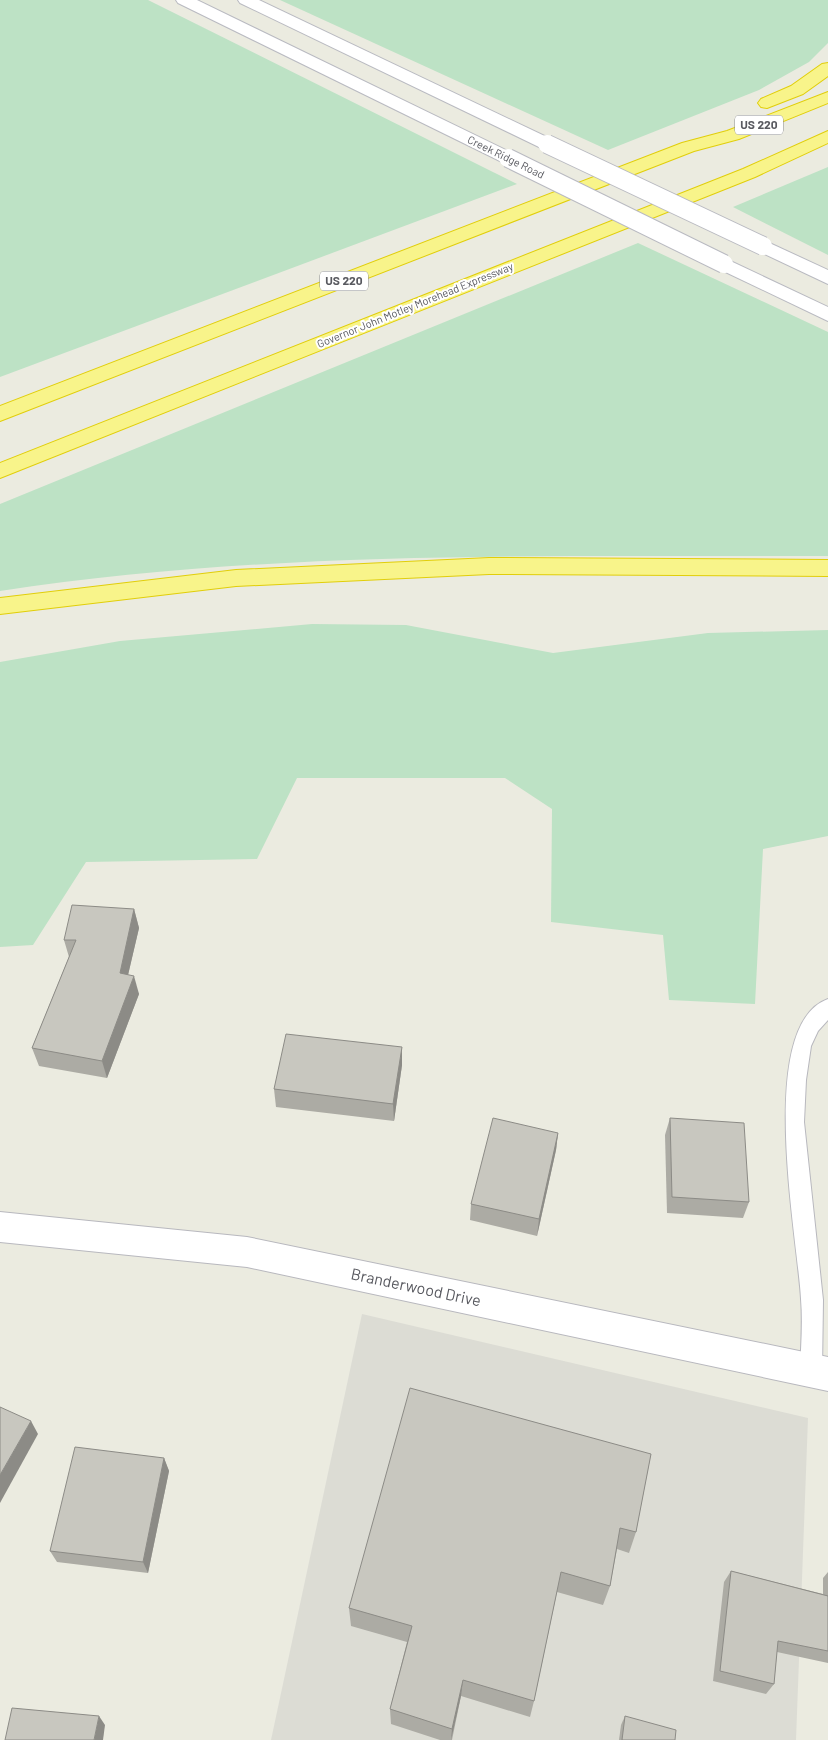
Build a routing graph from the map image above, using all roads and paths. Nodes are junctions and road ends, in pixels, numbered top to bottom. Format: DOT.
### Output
graph roads {
  1 [pos="184,0"];
  2 [pos="246,0"];
  3 [pos="828,68"];
  4 [pos="828,98"];
  5 [pos="828,136"];
  6 [pos="688,147"];
  7 [pos="828,154"];
  8 [pos="749,173"];
  9 [pos="828,278"];
  10 [pos="828,315"];
  11 [pos="0,414"];
  12 [pos="0,471"];
  13 [pos="828,568"];
  14 [pos="0,606"];
  15 [pos="828,1007"];
  16 [pos="0,1227"];
  17 [pos="819,1289"];
  18 [pos="819,1373"];
  1 -- 10 [label="main road, Creek Ridge Road, bridge"];
  2 -- 9 [label="main road, bridge"];
  3 -- 6 [label="highway"];
  4 -- 6 [label="highway, US 220"];
  5 -- 8 [label="highway, Governor John Motley Morehead Expressway / US 220"];
  6 -- 11 [label="highway, US 220"];
  7 -- 8 [label="highway"];
  8 -- 12 [label="highway, Governor John Motley Morehead Expressway / US 220"];
  13 -- 14 [label="highway"];
  15 -- 17 [label="lane"];
  16 -- 18 [label="main road, Branderwood Drive"];
  17 -- 18 [label="lane"];
}
